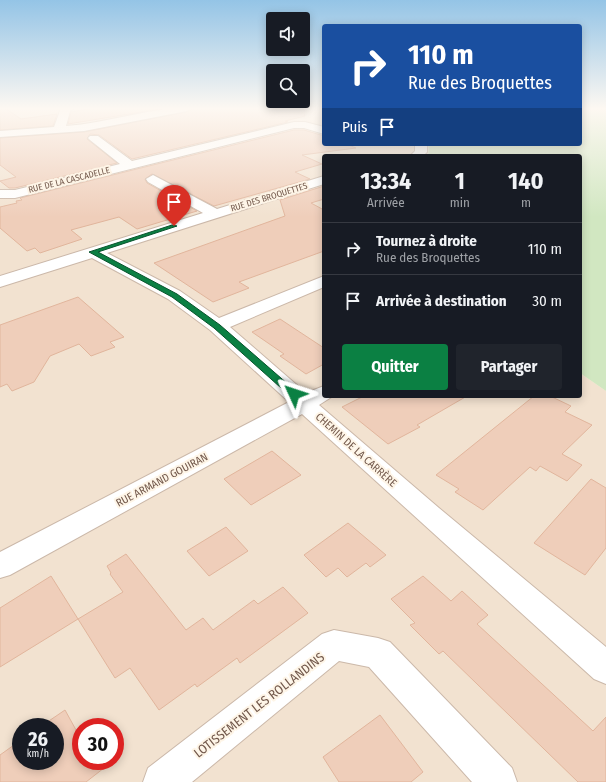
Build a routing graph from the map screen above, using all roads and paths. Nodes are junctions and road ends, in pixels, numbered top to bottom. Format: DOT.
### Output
graph roads {
  1 [pos="102,144"];
  2 [pos="214,144"];
  3 [pos="129,165"];
  4 [pos="153,179"];
  5 [pos="322,181"];
  6 [pos="0,194"];
  7 [pos="215,214"];
  8 [pos="92,252"];
  9 [pos="0,282"];
  10 [pos="322,282"];
  11 [pos="217,326"];
  12 [pos="314,398"];
  13 [pos="0,566"];
  14 [pos="605,664"];
  15 [pos="162,782"];
  16 [pos="498,782"];
  1 -- 3 [label="street"];
  2 -- 3 [label="street, RUE DE LA CASCADELLE"];
  3 -- 6 [label="street, RUE DE LA CASCADELLE"];
  4 -- 7 [label="street"];
  5 -- 7 [label="street, RUE DES BROQUETTES"];
  7 -- 8 [label="street, RUE DES BROQUETTES"];
  8 -- 9 [label="street, RUE DES BROQUETTES"];
  8 -- 11 [label="street, CHEMIN DE LA CARRÈRE"];
  10 -- 11 [label="street"];
  11 -- 12 [label="street, CHEMIN DE LA CARRÈRE"];
  12 -- 13 [label="street, RUE ARMAND GOUIRAN"];
  12 -- 14 [label="street, CHEMIN DE LA CARRÈRE"];
  15 -- 16 [label="street, LOTISSEMENT LES ROLLANDINS"];
}
